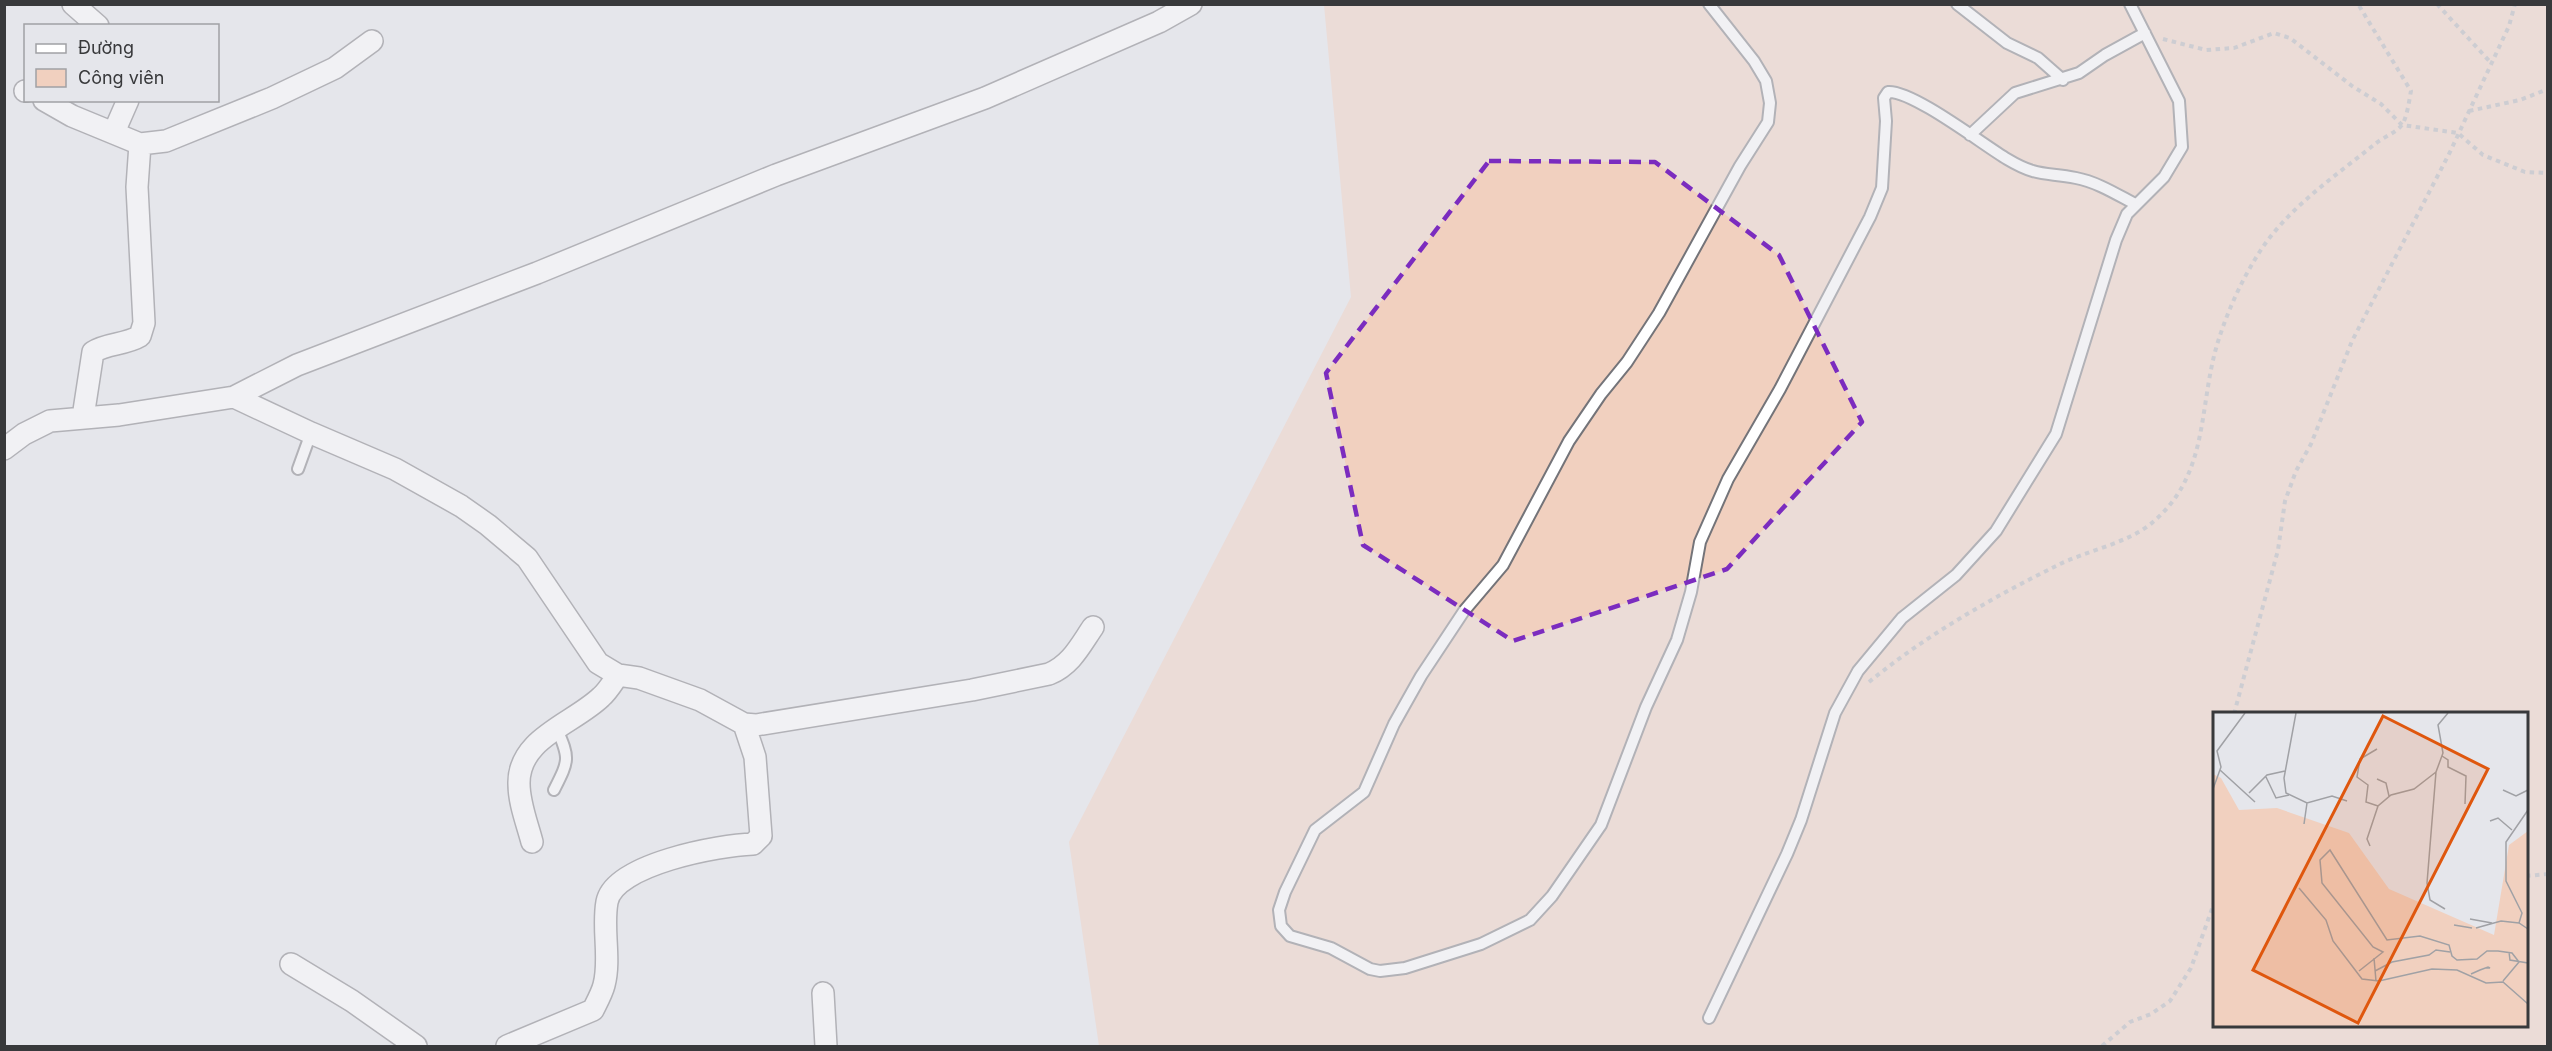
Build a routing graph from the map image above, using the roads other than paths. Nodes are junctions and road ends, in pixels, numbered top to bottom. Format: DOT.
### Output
graph roads {
  1 [pos="74,4"];
  2 [pos="1191,4"];
  3 [pos="1709,4"];
  4 [pos="1957,4"];
  5 [pos="2130,4"];
  6 [pos="96,24"];
  7 [pos="2145,33"];
  8 [pos="372,41"];
  9 [pos="2064,80"];
  10 [pos="48,102"];
  11 [pos="127,102"];
  12 [pos="114,132"];
  13 [pos="1970,135"];
  14 [pos="140,144"];
  15 [pos="2135,204"];
  16 [pos="234,397"];
  17 [pos="83,417"];
  18 [pos="311,433"];
  19 [pos="4,448"];
  20 [pos="298,469"];
  21 [pos="1093,627"];
  22 [pos="618,675"];
  23 [pos="744,724"];
  24 [pos="557,729"];
  25 [pos="554,790"];
  26 [pos="532,842"];
  27 [pos="291,964"];
  28 [pos="823,993"];
  29 [pos="1709,1018"];
  30 [pos="416,1047"];
  31 [pos="507,1047"];
  32 [pos="826,1047"];
  1 -- 6 [label="street"];
  2 -- 16 [label="street"];
  3 -- 13 [label="lane"];
  4 -- 9 [label="lane"];
  5 -- 7 [label="lane"];
  7 -- 9 [label="lane"];
  7 -- 15 [label="lane"];
  8 -- 14 [label="street"];
  9 -- 13 [label="lane"];
  10 -- 12 [label="street"];
  11 -- 12 [label="street"];
  12 -- 14 [label="street"];
  13 -- 15 [label="lane"];
  14 -- 17 [label="street"];
  15 -- 29 [label="lane"];
  16 -- 17 [label="street"];
  16 -- 18 [label="street"];
  17 -- 19 [label="street"];
  18 -- 20 [label="lane"];
  18 -- 22 [label="street"];
  21 -- 23 [label="street"];
  22 -- 23 [label="street"];
  22 -- 24 [label="street"];
  23 -- 31 [label="street"];
  24 -- 25 [label="lane"];
  24 -- 26 [label="street"];
  27 -- 30 [label="street"];
  28 -- 32 [label="street"];
}
